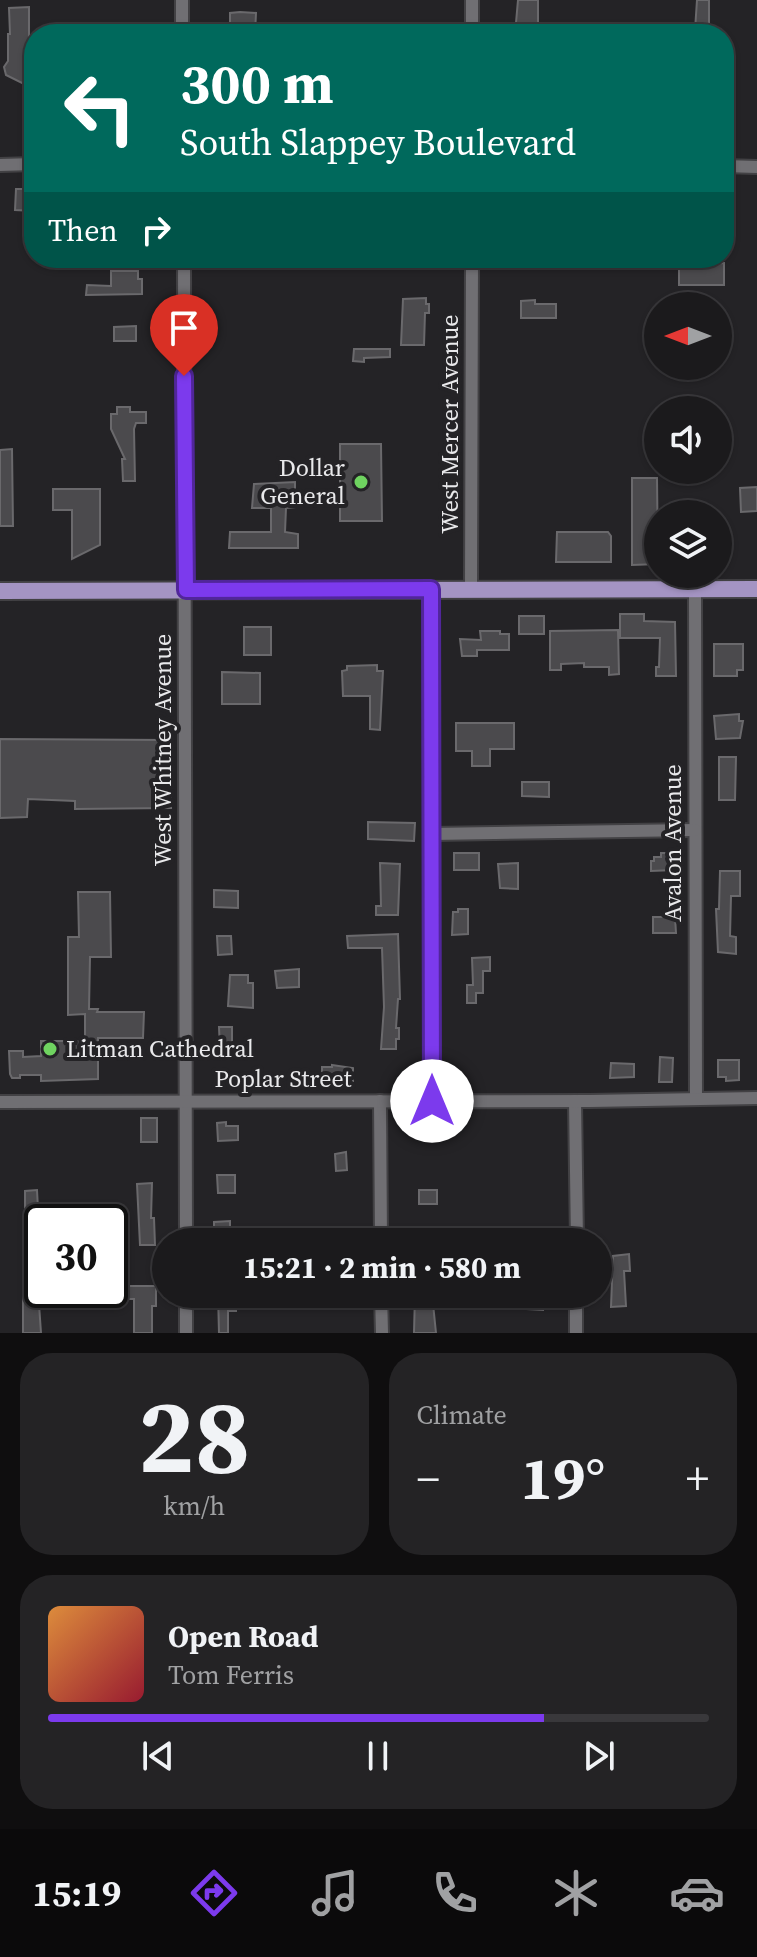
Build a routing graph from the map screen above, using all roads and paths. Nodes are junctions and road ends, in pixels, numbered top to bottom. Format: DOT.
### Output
graph roads {
  1 [pos="182,0"];
  2 [pos="472,0"];
  3 [pos="182,24"];
  4 [pos="472,24"];
  5 [pos="24,164"];
  6 [pos="0,165"];
  7 [pos="734,166"];
  8 [pos="757,167"];
  9 [pos="184,268"];
  10 [pos="472,268"];
  11 [pos="695,588"];
  12 [pos="431,589"];
  13 [pos="471,589"];
  14 [pos="757,589"];
  15 [pos="186,590"];
  16 [pos="0,591"];
  17 [pos="695,830"];
  18 [pos="432,834"];
  19 [pos="757,1098"];
  20 [pos="696,1099"];
  21 [pos="380,1101"];
  22 [pos="432,1101"];
  23 [pos="575,1101"];
  24 [pos="0,1102"];
  25 [pos="186,1102"];
  26 [pos="186,1228"];
  27 [pos="381,1228"];
  28 [pos="577,1228"];
  29 [pos="186,1308"];
  30 [pos="381,1308"];
  31 [pos="576,1308"];
  32 [pos="186,1333"];
  33 [pos="382,1333"];
  34 [pos="576,1333"];
  1 -- 3 [label="street"];
  2 -- 4 [label="street"];
  5 -- 6 [label="street"];
  7 -- 8 [label="street"];
  9 -- 15 [label="street, West Whitney Avenue"];
  10 -- 13 [label="street, West Mercer Avenue"];
  11 -- 13 [label="main road"];
  11 -- 14 [label="main road"];
  11 -- 17 [label="street, Avalon Avenue"];
  12 -- 13 [label="main road"];
  12 -- 15 [label="main road"];
  12 -- 18 [label="street"];
  15 -- 16 [label="main road"];
  15 -- 25 [label="street, West Whitney Avenue"];
  17 -- 18 [label="street"];
  17 -- 20 [label="street, Avalon Avenue"];
  18 -- 22 [label="street"];
  19 -- 20 [label="street, Poplar Street"];
  20 -- 23 [label="street, Poplar Street"];
  21 -- 22 [label="street, Poplar Street"];
  21 -- 25 [label="street, Poplar Street"];
  21 -- 27 [label="street"];
  22 -- 23 [label="street, Poplar Street"];
  23 -- 28 [label="street"];
  24 -- 25 [label="street, Poplar Street"];
  25 -- 26 [label="street, West Whitney Avenue"];
  29 -- 32 [label="street"];
  30 -- 33 [label="street"];
  31 -- 34 [label="street"];
}
